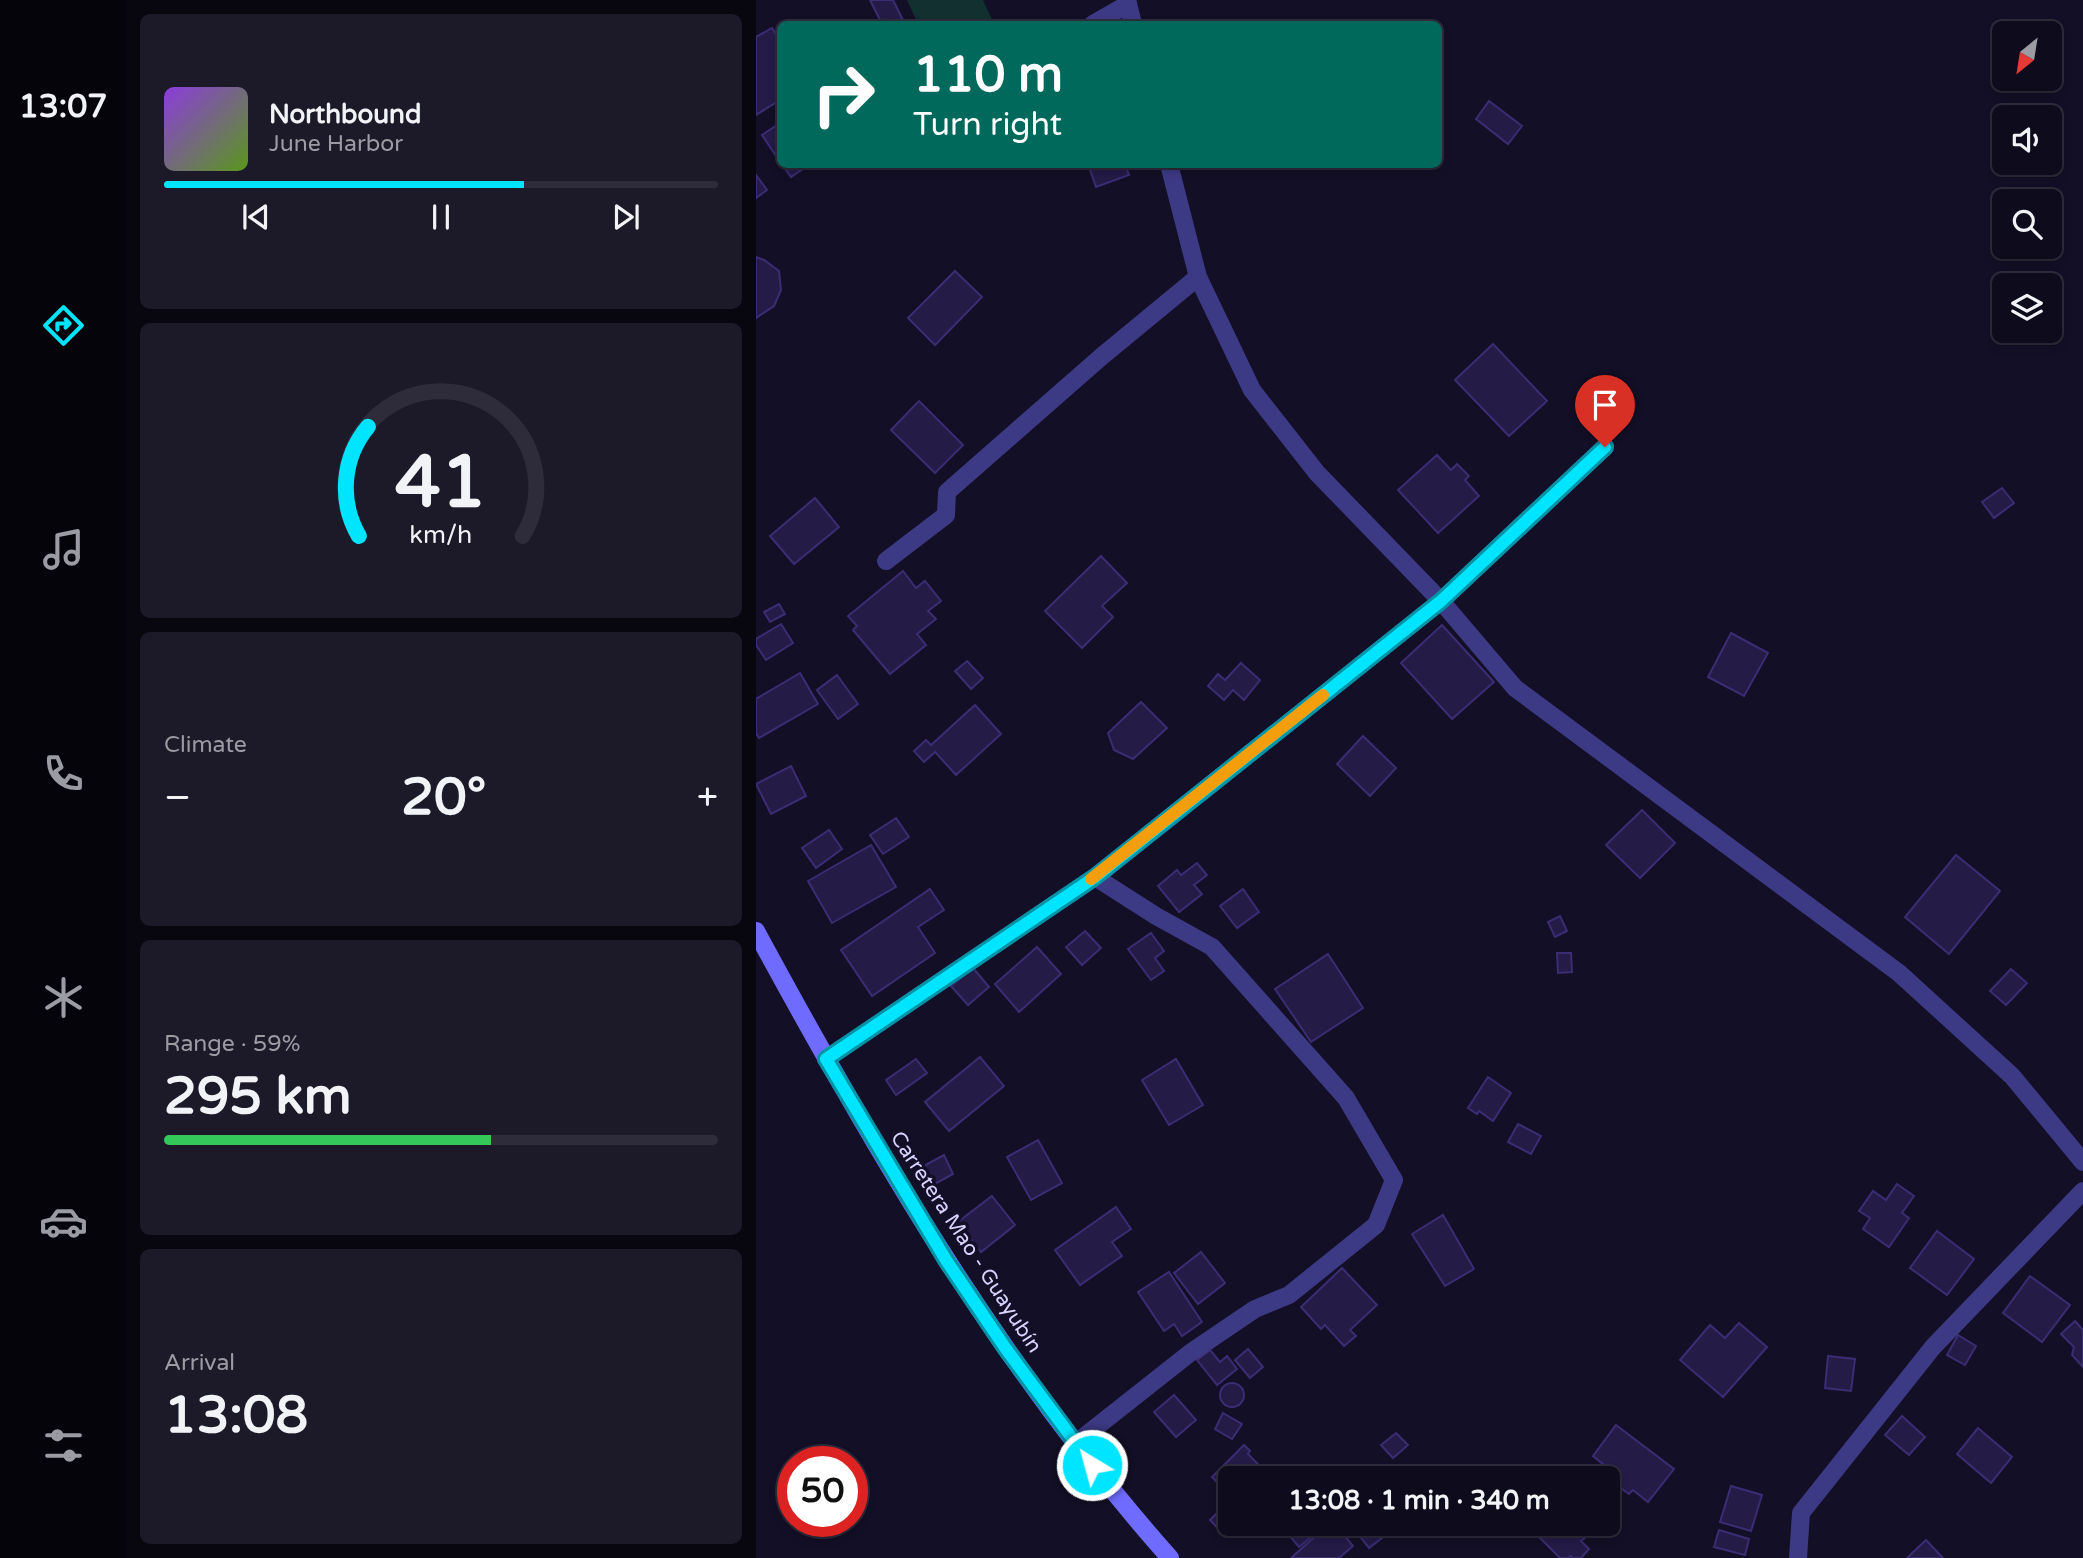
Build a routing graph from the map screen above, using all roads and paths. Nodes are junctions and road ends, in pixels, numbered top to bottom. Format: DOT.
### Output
graph roads {
  1 [pos="1128,2"];
  2 [pos="1098,21"];
  3 [pos="1132,21"];
  4 [pos="1170,168"];
  5 [pos="1198,277"];
  6 [pos="1605,447"];
  7 [pos="886,561"];
  8 [pos="1441,601"];
  9 [pos="1095,877"];
  10 [pos="756,931"];
  11 [pos="826,1059"];
  12 [pos="2083,1162"];
  13 [pos="2083,1191"];
  14 [pos="1076,1443"];
  15 [pos="1170,1558"];
  16 [pos="1798,1558"];
  1 -- 2 [label="street"];
  1 -- 3 [label="street"];
  4 -- 5 [label="street"];
  5 -- 7 [label="street"];
  5 -- 8 [label="street"];
  6 -- 8 [label="street"];
  8 -- 9 [label="street"];
  8 -- 12 [label="street"];
  9 -- 11 [label="street"];
  9 -- 14 [label="street"];
  10 -- 11 [label="main road, Carretera Mao - Guayubín"];
  11 -- 14 [label="main road, Carretera Mao - Guayubín"];
  13 -- 16 [label="street"];
  14 -- 15 [label="main road, Carretera Mao - Guayubín"];
}
